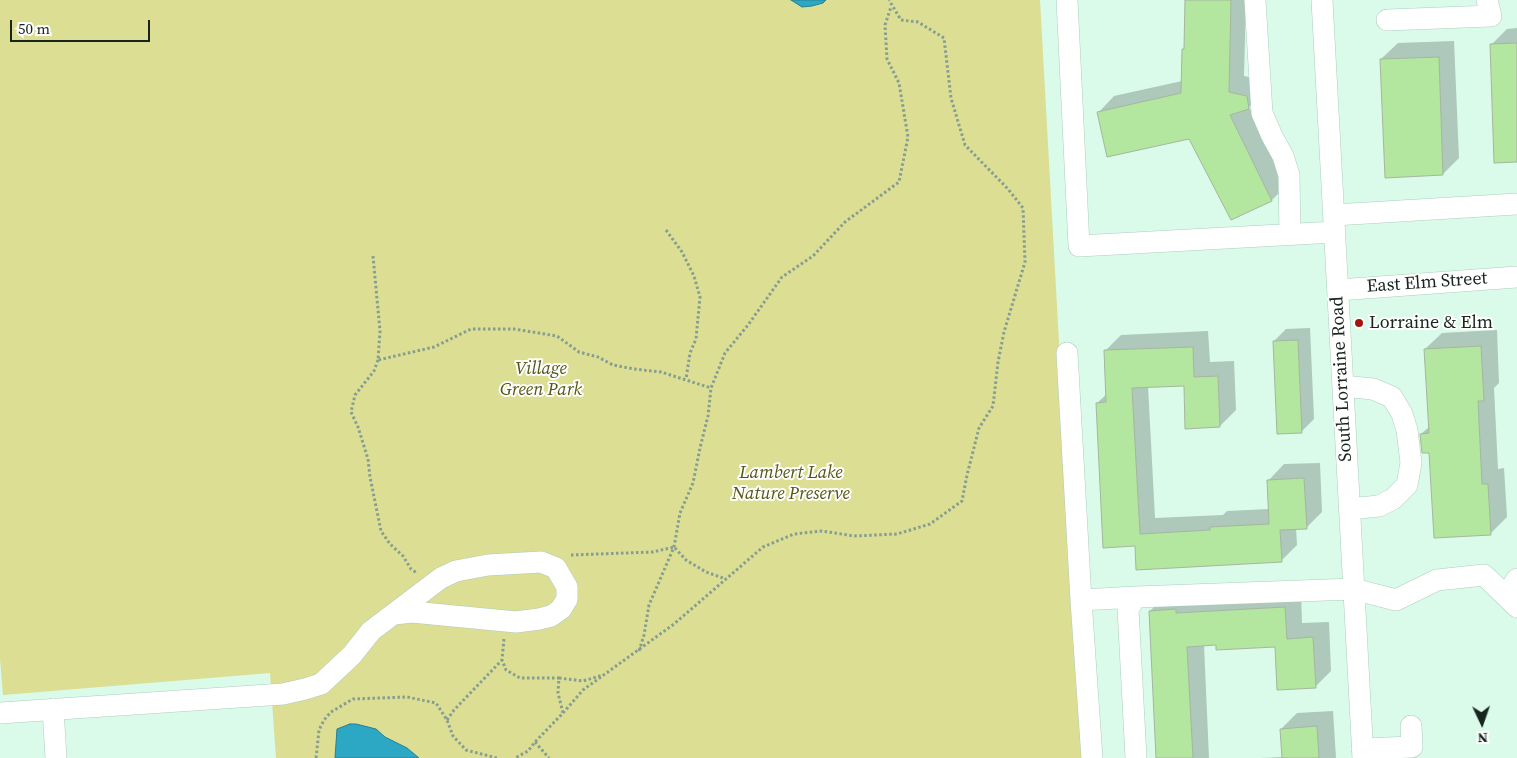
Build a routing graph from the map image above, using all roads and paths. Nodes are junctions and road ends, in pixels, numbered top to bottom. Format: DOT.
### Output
graph roads {
  1 [pos="889,0"];
  2 [pos="1067,0"];
  3 [pos="1255,0"];
  4 [pos="1322,0"];
  5 [pos="1487,0"];
  6 [pos="892,6"];
  7 [pos="1387,20"];
  8 [pos="1517,204"];
  9 [pos="1334,223"];
  10 [pos="666,230"];
  11 [pos="1290,234"];
  12 [pos="373,256"];
  13 [pos="1517,277"];
  14 [pos="1338,290"];
  15 [pos="1067,353"];
  16 [pos="378,360"];
  17 [pos="686,379"];
  18 [pos="1343,386"];
  19 [pos="712,388"];
  20 [pos="1350,509"];
  21 [pos="674,547"];
  22 [pos="556,568"];
  23 [pos="727,579"];
  24 [pos="432,585"];
  25 [pos="1353,589"];
  26 [pos="1513,594"];
  27 [pos="1136,597"];
  28 [pos="1081,600"];
  29 [pos="394,614"];
  30 [pos="505,620"];
  31 [pos="639,651"];
  32 [pos="502,660"];
  33 [pos="606,674"];
  34 [pos="560,678"];
  35 [pos="53,709"];
  36 [pos="0,713"];
  37 [pos="563,713"];
  38 [pos="446,720"];
  39 [pos="1411,726"];
  40 [pos="535,742"];
  41 [pos="1362,754"];
  42 [pos="56,758"];
  43 [pos="316,758"];
  44 [pos="496,758"];
  45 [pos="515,758"];
  46 [pos="549,758"];
  47 [pos="1092,758"];
  48 [pos="1136,758"];
  1 -- 6 [label="path"];
  2 -- 11 [label="street"];
  3 -- 11 [label="street"];
  4 -- 9 [label="street, South Lorraine Road"];
  5 -- 7 [label="street"];
  6 -- 19 [label="path"];
  6 -- 23 [label="path"];
  8 -- 9 [label="street"];
  9 -- 11 [label="street"];
  9 -- 14 [label="street, South Lorraine Road"];
  10 -- 17 [label="path"];
  12 -- 16 [label="path"];
  13 -- 14 [label="street, East Elm Street"];
  14 -- 18 [label="street, South Lorraine Road"];
  15 -- 28 [label="street"];
  16 -- 17 [label="path"];
  16 -- 24 [label="path"];
  17 -- 19 [label="path"];
  18 -- 20 [label="street, South Lorraine Road"];
  18 -- 20 [label="street"];
  19 -- 21 [label="path"];
  20 -- 25 [label="street, South Lorraine Road"];
  21 -- 22 [label="path"];
  21 -- 23 [label="path"];
  21 -- 31 [label="path"];
  22 -- 24 [label="street"];
  22 -- 30 [label="street"];
  23 -- 31 [label="path"];
  24 -- 29 [label="street"];
  25 -- 26 [label="street"];
  25 -- 27 [label="street"];
  25 -- 41 [label="street, South Lorraine Road"];
  27 -- 28 [label="street"];
  27 -- 48 [label="street"];
  28 -- 47 [label="street"];
  29 -- 30 [label="street"];
  29 -- 35 [label="street"];
  30 -- 32 [label="path"];
  31 -- 33 [label="path"];
  32 -- 34 [label="path"];
  32 -- 38 [label="path"];
  33 -- 34 [label="path"];
  33 -- 37 [label="path"];
  34 -- 37 [label="path"];
  35 -- 36 [label="street"];
  35 -- 42 [label="street"];
  37 -- 40 [label="path"];
  38 -- 43 [label="path"];
  38 -- 44 [label="path"];
  39 -- 41 [label="street"];
  40 -- 45 [label="path"];
  40 -- 46 [label="path"];
}
